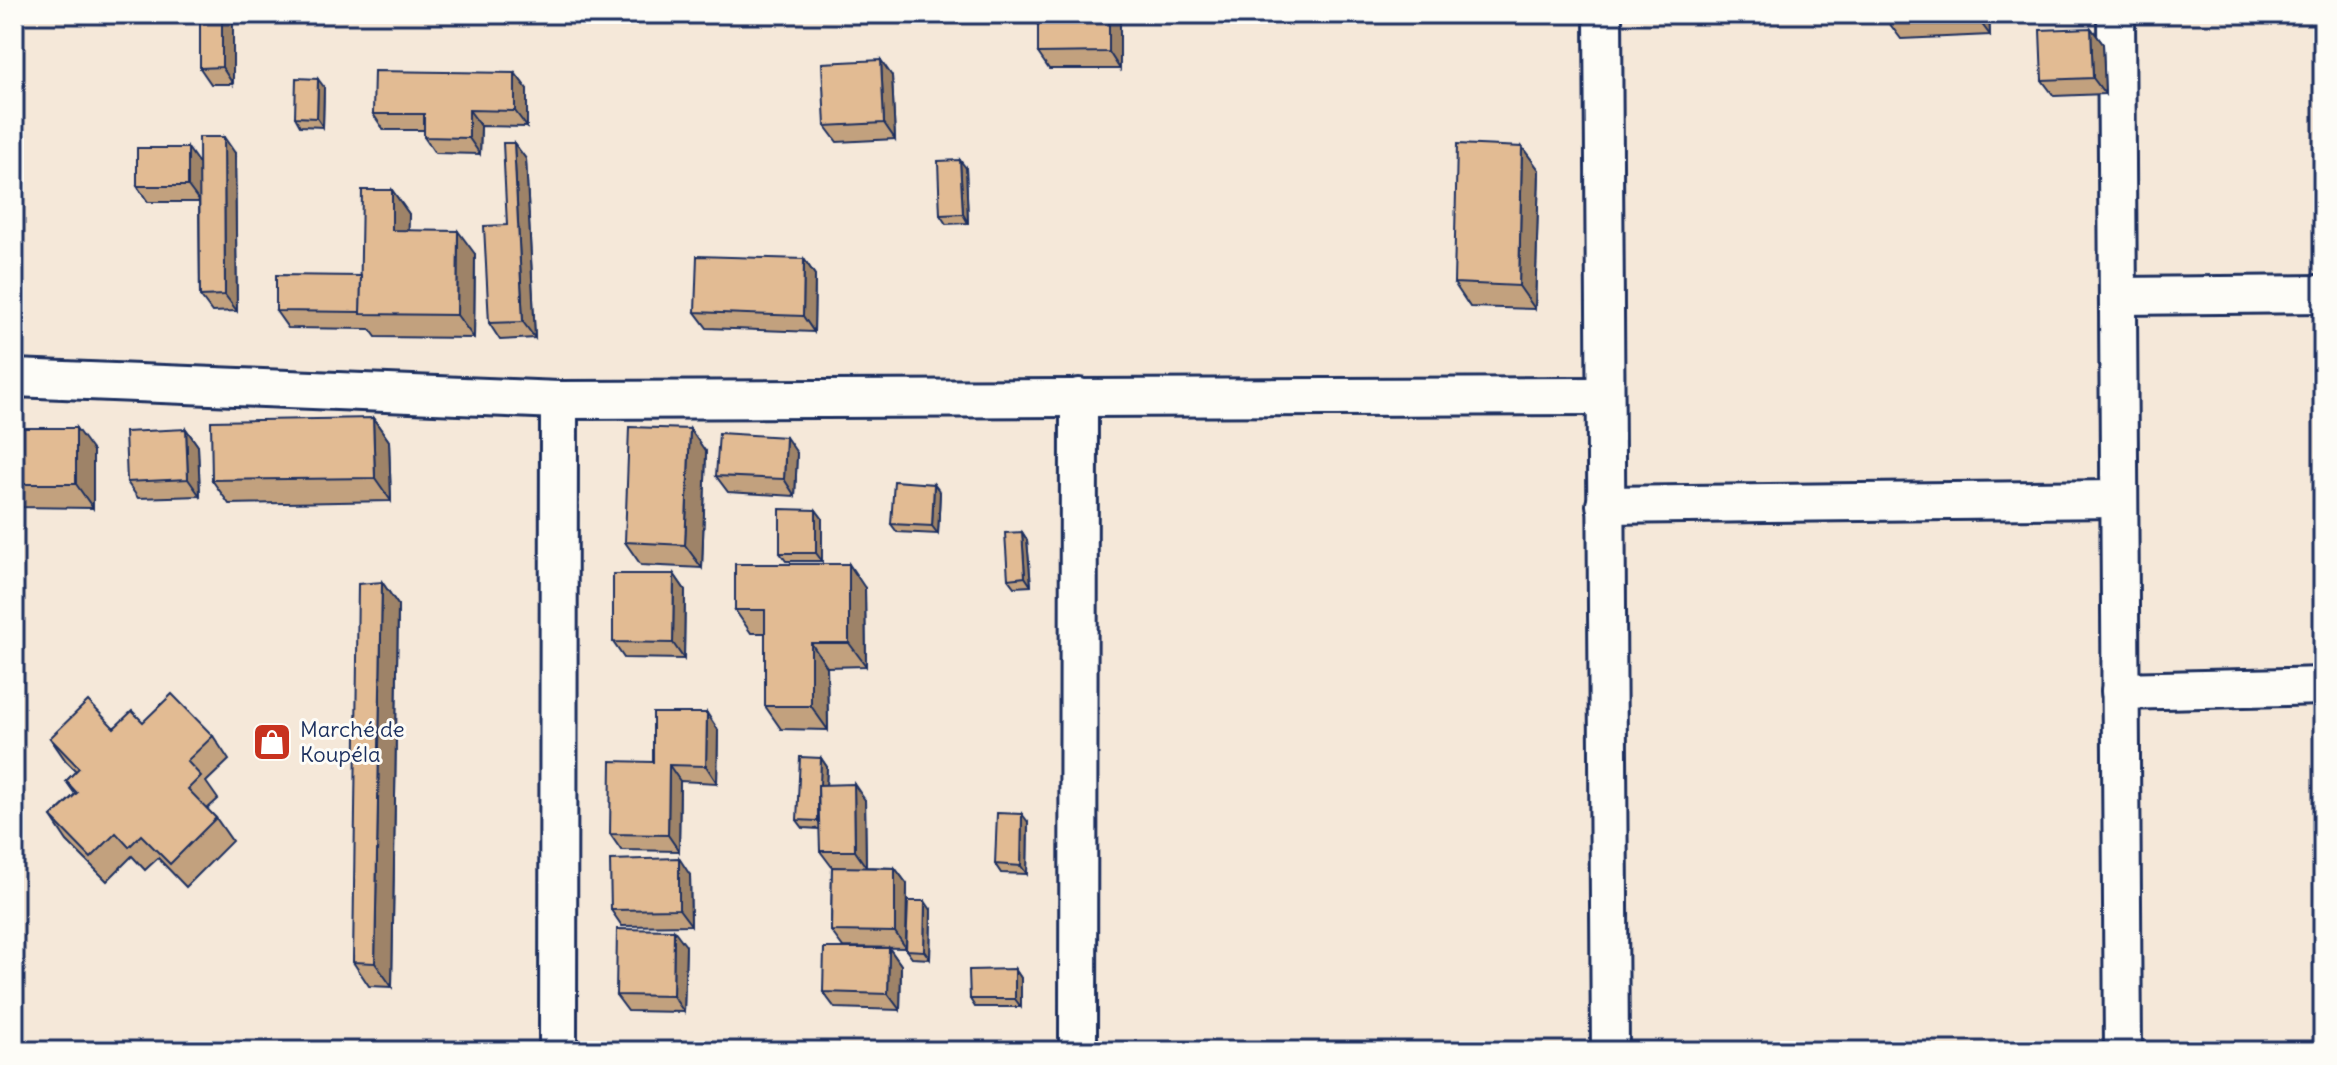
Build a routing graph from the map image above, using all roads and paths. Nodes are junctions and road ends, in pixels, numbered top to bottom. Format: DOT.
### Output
graph roads {
  1 [pos="1603,14"];
  2 [pos="2116,14"];
  3 [pos="2323,294"];
  4 [pos="2118,296"];
  5 [pos="14,378"];
  6 [pos="1604,396"];
  7 [pos="1079,397"];
  8 [pos="559,400"];
  9 [pos="2119,499"];
  10 [pos="1605,505"];
  11 [pos="2323,686"];
  12 [pos="2120,691"];
  13 [pos="558,1051"];
  14 [pos="1078,1051"];
  15 [pos="1610,1051"];
  16 [pos="2123,1051"];
  1 -- 6 [label="street"];
  2 -- 4 [label="street"];
  3 -- 4 [label="street"];
  4 -- 9 [label="street"];
  5 -- 8 [label="street"];
  6 -- 7 [label="street"];
  6 -- 10 [label="street"];
  7 -- 8 [label="street"];
  7 -- 14 [label="street"];
  8 -- 13 [label="street"];
  9 -- 10 [label="street"];
  9 -- 12 [label="street"];
  10 -- 15 [label="street"];
  11 -- 12 [label="street"];
  12 -- 16 [label="street"];
}
